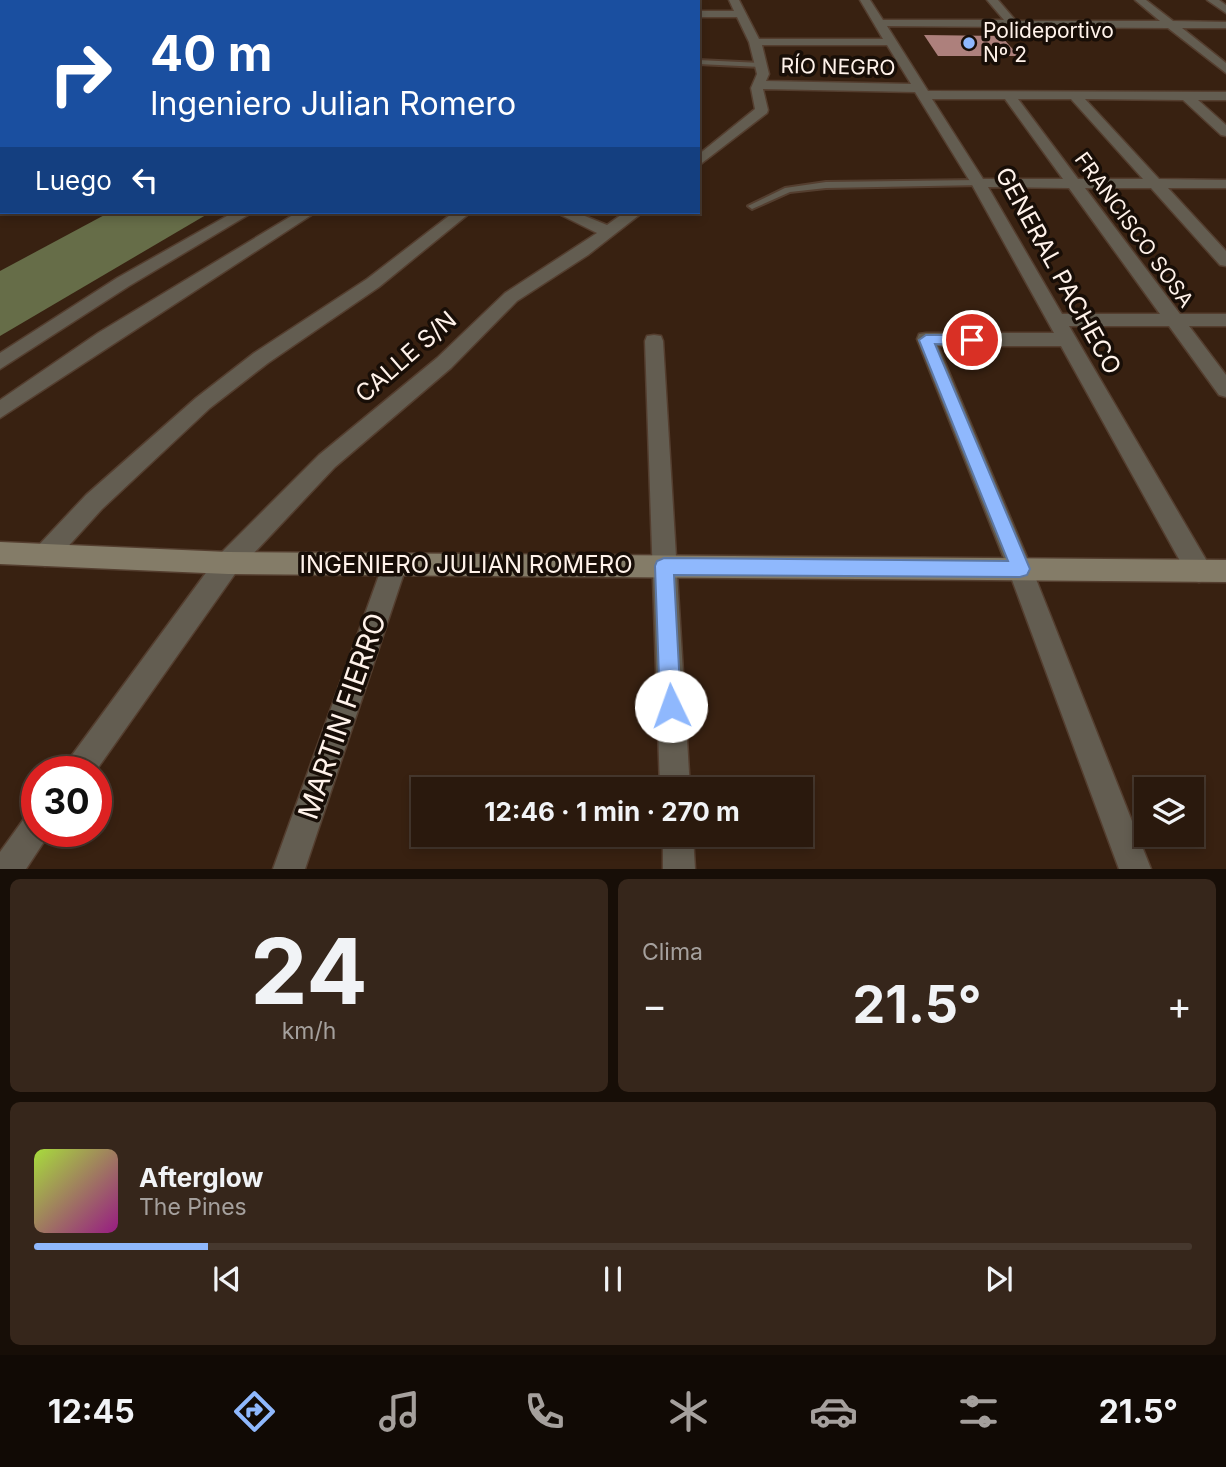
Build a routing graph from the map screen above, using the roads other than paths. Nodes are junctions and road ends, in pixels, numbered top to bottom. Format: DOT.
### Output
graph roads {
  1 [pos="733,0"];
  2 [pos="865,0"];
  3 [pos="992,0"];
  4 [pos="1140,0"];
  5 [pos="1212,0"];
  6 [pos="1226,10"];
  7 [pos="700,14"];
  8 [pos="742,15"];
  9 [pos="879,23"];
  10 [pos="1013,24"];
  11 [pos="1170,25"];
  12 [pos="1226,25"];
  13 [pos="755,42"];
  14 [pos="889,42"];
  15 [pos="700,62"];
  16 [pos="761,65"];
  17 [pos="1226,69"];
  18 [pos="758,85"];
  19 [pos="922,92"];
  20 [pos="1009,96"];
  21 [pos="1075,96"];
  22 [pos="1186,96"];
  23 [pos="1226,96"];
  24 [pos="1226,132"];
  25 [pos="700,160"];
  26 [pos="978,183"];
  27 [pos="1074,183"];
  28 [pos="1155,184"];
  29 [pos="1226,184"];
  30 [pos="752,206"];
  31 [pos="242,214"];
  32 [pos="305,214"];
  33 [pos="460,214"];
  34 [pos="568,214"];
  35 [pos="632,214"];
  36 [pos="609,232"];
  37 [pos="1226,261"];
  38 [pos="1055,320"];
  39 [pos="1175,320"];
  40 [pos="1226,320"];
  41 [pos="1066,340"];
  42 [pos="654,341"];
  43 [pos="0,362"];
  44 [pos="1226,390"];
  45 [pos="0,411"];
  46 [pos="0,553"];
  47 [pos="45,555"];
  48 [pos="228,563"];
  49 [pos="395,564"];
  50 [pos="664,566"];
  51 [pos="1020,569"];
  52 [pos="1199,571"];
  53 [pos="1226,571"];
  54 [pos="89,756"];
  55 [pos="674,777"];
  56 [pos="23,847"];
  57 [pos="678,847"];
  58 [pos="7,869"];
  59 [pos="289,869"];
  60 [pos="679,869"];
  61 [pos="1135,869"];
  1 -- 8 [label="street"];
  2 -- 9 [label="street, GENERAL PACHECO"];
  3 -- 10 [label="street"];
  4 -- 11 [label="street"];
  5 -- 6 [label="street"];
  7 -- 8 [label="street"];
  8 -- 13 [label="street"];
  9 -- 10 [label="street"];
  9 -- 14 [label="street, GENERAL PACHECO"];
  10 -- 11 [label="street"];
  11 -- 12 [label="street"];
  11 -- 17 [label="street"];
  13 -- 14 [label="street"];
  13 -- 16 [label="street"];
  14 -- 19 [label="street, GENERAL PACHECO"];
  15 -- 16 [label="lane"];
  16 -- 18 [label="street"];
  18 -- 19 [label="street, RÍO NEGRO"];
  18 -- 25 [label="street"];
  19 -- 20 [label="street, RÍO NEGRO"];
  19 -- 26 [label="street, GENERAL PACHECO"];
  20 -- 21 [label="street, RÍO NEGRO"];
  20 -- 27 [label="street, FRANCISCO SOSA"];
  21 -- 22 [label="street, RÍO NEGRO"];
  21 -- 28 [label="street"];
  22 -- 23 [label="street, RÍO NEGRO"];
  22 -- 24 [label="street"];
  26 -- 27 [label="street"];
  26 -- 30 [label="lane"];
  26 -- 38 [label="street, GENERAL PACHECO"];
  27 -- 28 [label="street"];
  27 -- 39 [label="street, FRANCISCO SOSA"];
  28 -- 29 [label="street"];
  28 -- 37 [label="street"];
  31 -- 43 [label="street"];
  32 -- 45 [label="street"];
  33 -- 47 [label="street"];
  34 -- 36 [label="street"];
  35 -- 36 [label="street, CALLE S/N"];
  36 -- 48 [label="street, CALLE S/N"];
  38 -- 39 [label="street"];
  38 -- 41 [label="street, GENERAL PACHECO"];
  39 -- 40 [label="street"];
  39 -- 44 [label="street, FRANCISCO SOSA"];
  41 -- 51 [label="street"];
  41 -- 52 [label="street, GENERAL PACHECO"];
  42 -- 50 [label="street"];
  46 -- 47 [label="street, INGENIERO JULIAN ROMERO"];
  47 -- 48 [label="street, INGENIERO JULIAN ROMERO"];
  48 -- 49 [label="street, INGENIERO JULIAN ROMERO"];
  48 -- 54 [label="street, CALLE S/N"];
  49 -- 50 [label="street, INGENIERO JULIAN ROMERO"];
  49 -- 59 [label="street, MARTIN FIERRO"];
  50 -- 51 [label="street, INGENIERO JULIAN ROMERO"];
  50 -- 55 [label="street"];
  51 -- 52 [label="street, INGENIERO JULIAN ROMERO"];
  51 -- 61 [label="street"];
  52 -- 53 [label="street, INGENIERO JULIAN ROMERO"];
  56 -- 58 [label="street"];
  57 -- 60 [label="street"];
}
